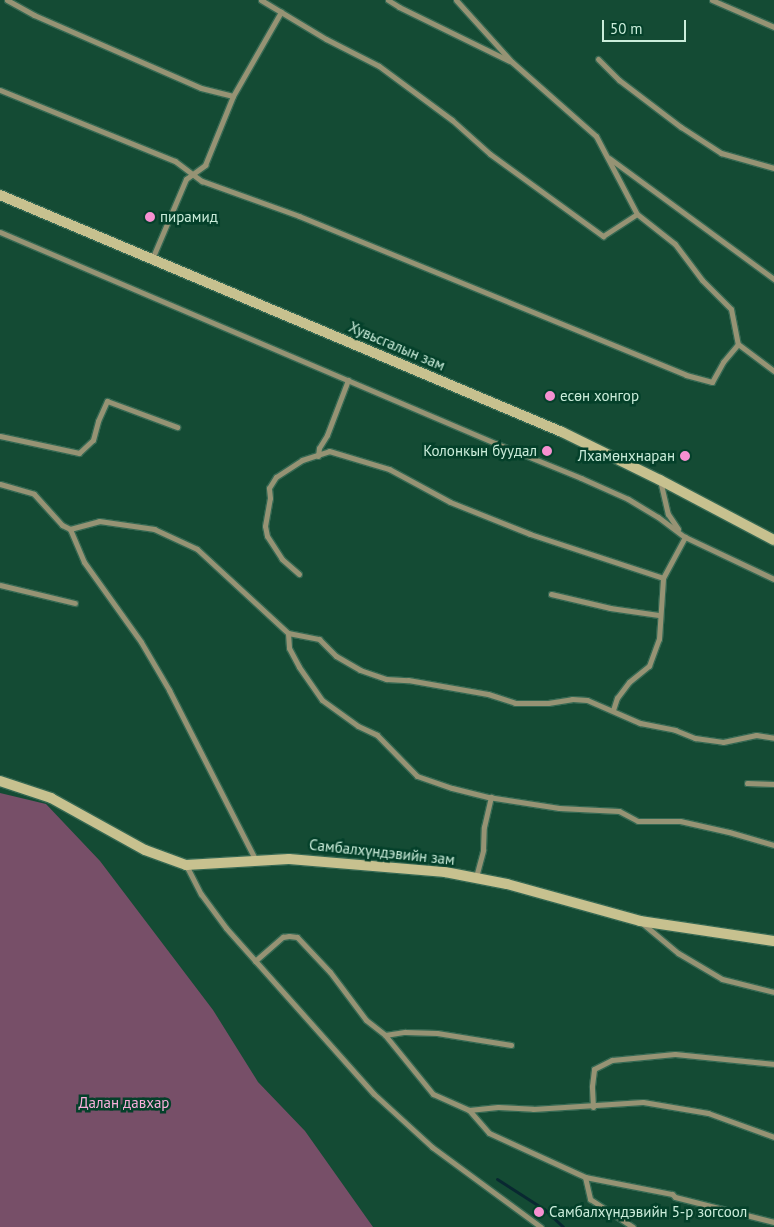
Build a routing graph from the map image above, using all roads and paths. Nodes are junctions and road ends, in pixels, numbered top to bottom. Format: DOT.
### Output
graph roads {
  1 [pos="8,0"];
  2 [pos="261,0"];
  3 [pos="388,0"];
  4 [pos="456,0"];
  5 [pos="712,0"];
  6 [pos="281,12"];
  7 [pos="774,27"];
  8 [pos="598,59"];
  9 [pos="512,62"];
  10 [pos="0,90"];
  11 [pos="233,96"];
  12 [pos="609,157"];
  13 [pos="774,168"];
  14 [pos="193,174"];
  15 [pos="1,194"];
  16 [pos="638,214"];
  17 [pos="0,232"];
  18 [pos="152,259"];
  19 [pos="774,280"];
  20 [pos="738,344"];
  21 [pos="774,371"];
  22 [pos="348,380"];
  23 [pos="177,427"];
  24 [pos="0,436"];
  25 [pos="318,456"];
  26 [pos="660,480"];
  27 [pos="0,484"];
  28 [pos="70,529"];
  29 [pos="685,537"];
  30 [pos="774,540"];
  31 [pos="298,574"];
  32 [pos="663,578"];
  33 [pos="774,579"];
  34 [pos="0,585"];
  35 [pos="551,594"];
  36 [pos="75,603"];
  37 [pos="659,615"];
  38 [pos="288,633"];
  39 [pos="612,710"];
  40 [pos="774,738"];
  41 [pos="0,781"];
  42 [pos="747,783"];
  43 [pos="774,784"];
  44 [pos="492,798"];
  45 [pos="774,845"];
  46 [pos="256,860"];
  47 [pos="186,865"];
  48 [pos="476,877"];
  49 [pos="640,921"];
  50 [pos="774,941"];
  51 [pos="255,961"];
  52 [pos="774,992"];
  53 [pos="385,1035"];
  54 [pos="512,1045"];
  55 [pos="774,1064"];
  56 [pos="593,1107"];
  57 [pos="469,1110"];
  58 [pos="774,1137"];
  59 [pos="586,1177"];
  60 [pos="774,1222"];
  61 [pos="541,1227"];
  62 [pos="633,1227"];
  1 -- 11 [label="street"];
  2 -- 6 [label="street"];
  3 -- 9 [label="street"];
  4 -- 9 [label="street"];
  5 -- 7 [label="street"];
  6 -- 11 [label="street"];
  6 -- 16 [label="street"];
  8 -- 13 [label="street"];
  9 -- 12 [label="street"];
  10 -- 14 [label="street"];
  11 -- 14 [label="street"];
  12 -- 16 [label="street"];
  12 -- 19 [label="street"];
  14 -- 18 [label="street"];
  14 -- 20 [label="street"];
  15 -- 18 [label="main road, Хувьсгалын зам"];
  16 -- 20 [label="street"];
  17 -- 22 [label="street"];
  18 -- 26 [label="main road, Хувьсгалын зам"];
  20 -- 21 [label="street"];
  22 -- 25 [label="street"];
  22 -- 29 [label="street"];
  23 -- 24 [label="street"];
  25 -- 31 [label="street"];
  25 -- 32 [label="street"];
  26 -- 29 [label="street"];
  26 -- 30 [label="main road, Хувьсгалын зам"];
  27 -- 28 [label="street"];
  28 -- 38 [label="street"];
  28 -- 46 [label="street"];
  29 -- 32 [label="street"];
  29 -- 33 [label="street"];
  32 -- 37 [label="street"];
  34 -- 36 [label="street"];
  35 -- 37 [label="street"];
  37 -- 39 [label="street"];
  38 -- 39 [label="street"];
  38 -- 44 [label="street"];
  39 -- 40 [label="street"];
  41 -- 47 [label="main road, Самбалхүндэвийн зам"];
  42 -- 43 [label="street"];
  44 -- 45 [label="street"];
  44 -- 48 [label="street"];
  46 -- 47 [label="main road, Самбалхүндэвийн зам"];
  46 -- 48 [label="main road, Самбалхүндэвийн зам"];
  47 -- 51 [label="street"];
  48 -- 49 [label="main road, Самбалхүндэвийн зам"];
  49 -- 50 [label="main road, Самбалхүндэвийн зам"];
  49 -- 52 [label="street"];
  51 -- 53 [label="street"];
  51 -- 61 [label="street"];
  53 -- 54 [label="street"];
  53 -- 57 [label="street"];
  55 -- 56 [label="street"];
  56 -- 57 [label="street"];
  56 -- 58 [label="street"];
  57 -- 59 [label="street"];
  59 -- 60 [label="street"];
  59 -- 62 [label="street"];
}
